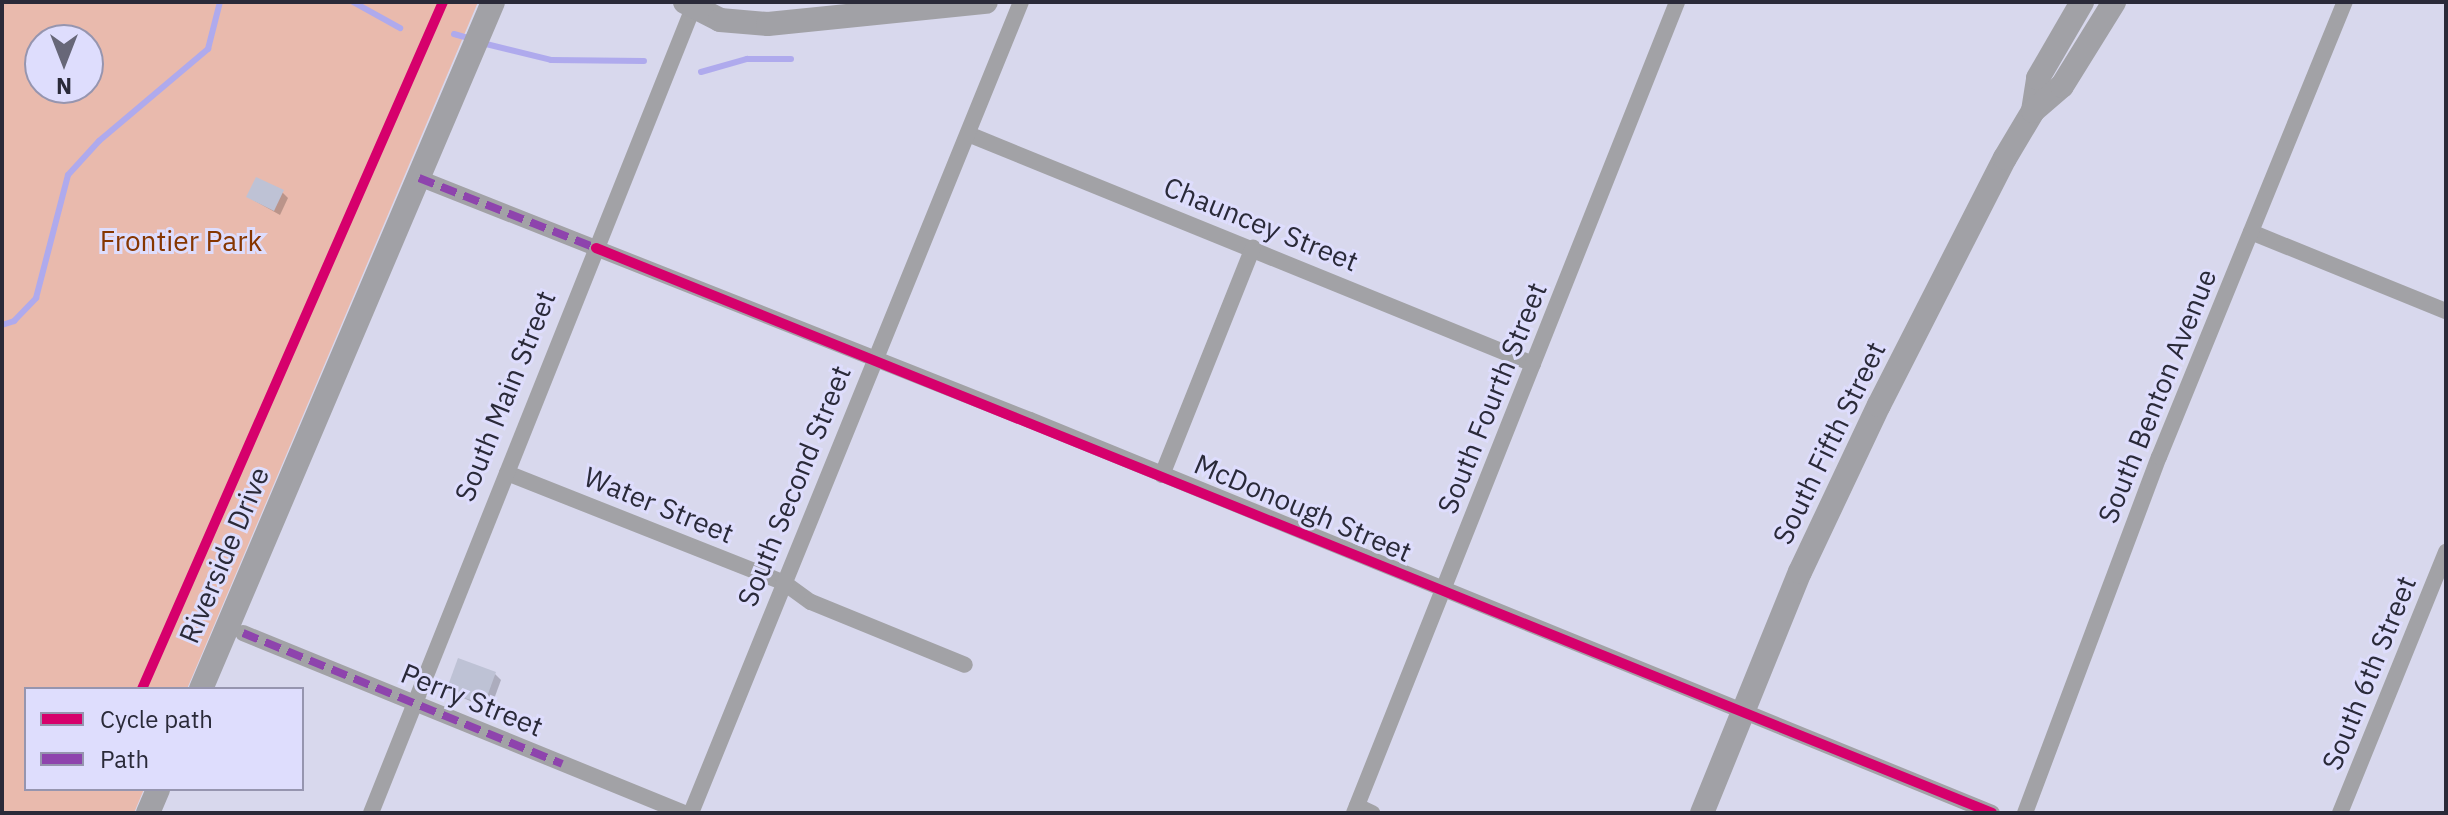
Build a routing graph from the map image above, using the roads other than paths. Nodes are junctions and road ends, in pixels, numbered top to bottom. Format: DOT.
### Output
graph roads {
  1 [pos="493,2"];
  2 [pos="986,2"];
  3 [pos="1021,2"];
  4 [pos="1677,2"];
  5 [pos="2082,2"];
  6 [pos="2114,2"];
  7 [pos="2345,2"];
  8 [pos="691,4"];
  9 [pos="2033,111"];
  10 [pos="968,134"];
  11 [pos="419,178"];
  12 [pos="2251,232"];
  13 [pos="596,248"];
  14 [pos="1253,248"];
  15 [pos="2446,311"];
  16 [pos="874,358"];
  17 [pos="1533,364"];
  18 [pos="507,473"];
  19 [pos="1162,475"];
  20 [pos="2446,552"];
  21 [pos="783,582"];
  22 [pos="1443,592"];
  23 [pos="243,633"];
  24 [pos="965,665"];
  25 [pos="202,687"];
  26 [pos="414,706"];
  27 [pos="1744,713"];
  28 [pos="157,791"];
  29 [pos="1361,811"];
  30 [pos="148,813"];
  31 [pos="371,813"];
  32 [pos="683,813"];
  33 [pos="691,813"];
  34 [pos="1702,813"];
  35 [pos="1992,813"];
  36 [pos="2025,813"];
  37 [pos="2340,813"];
  1 -- 11 [label="street, Riverside Drive"];
  2 -- 8 [label="street"];
  3 -- 10 [label="street, South Second Street"];
  4 -- 17 [label="street, South Fourth Street"];
  5 -- 9 [label="street, South Fifth Street"];
  6 -- 9 [label="street, South Fifth Street"];
  7 -- 12 [label="street, South Benton Avenue"];
  8 -- 13 [label="street, South Main Street"];
  9 -- 27 [label="street, South Fifth Street"];
  10 -- 14 [label="street, Chauncey Street"];
  10 -- 16 [label="street, South Second Street"];
  11 -- 13 [label="street, McDonough Street"];
  11 -- 25 [label="street, Riverside Drive"];
  12 -- 15 [label="street"];
  12 -- 36 [label="street, South Benton Avenue"];
  13 -- 16 [label="street, McDonough Street"];
  13 -- 18 [label="street, South Main Street"];
  14 -- 17 [label="street, Chauncey Street"];
  14 -- 19 [label="street"];
  16 -- 19 [label="street, McDonough Street"];
  16 -- 21 [label="street, South Second Street"];
  17 -- 22 [label="street, South Fourth Street"];
  18 -- 21 [label="street, Water Street"];
  18 -- 26 [label="street, South Main Street"];
  19 -- 22 [label="street, McDonough Street"];
  20 -- 37 [label="street, South 6th Street"];
  21 -- 24 [label="street, Water Street"];
  21 -- 33 [label="street, South Second Street"];
  22 -- 27 [label="street, McDonough Street"];
  22 -- 29 [label="street, South Fourth Street"];
  23 -- 26 [label="street, Perry Street"];
  26 -- 31 [label="street, South Main Street"];
  26 -- 32 [label="street, Perry Street"];
  27 -- 34 [label="street, South Fifth Street"];
  27 -- 35 [label="street, McDonough Street"];
  28 -- 30 [label="street"];
}
